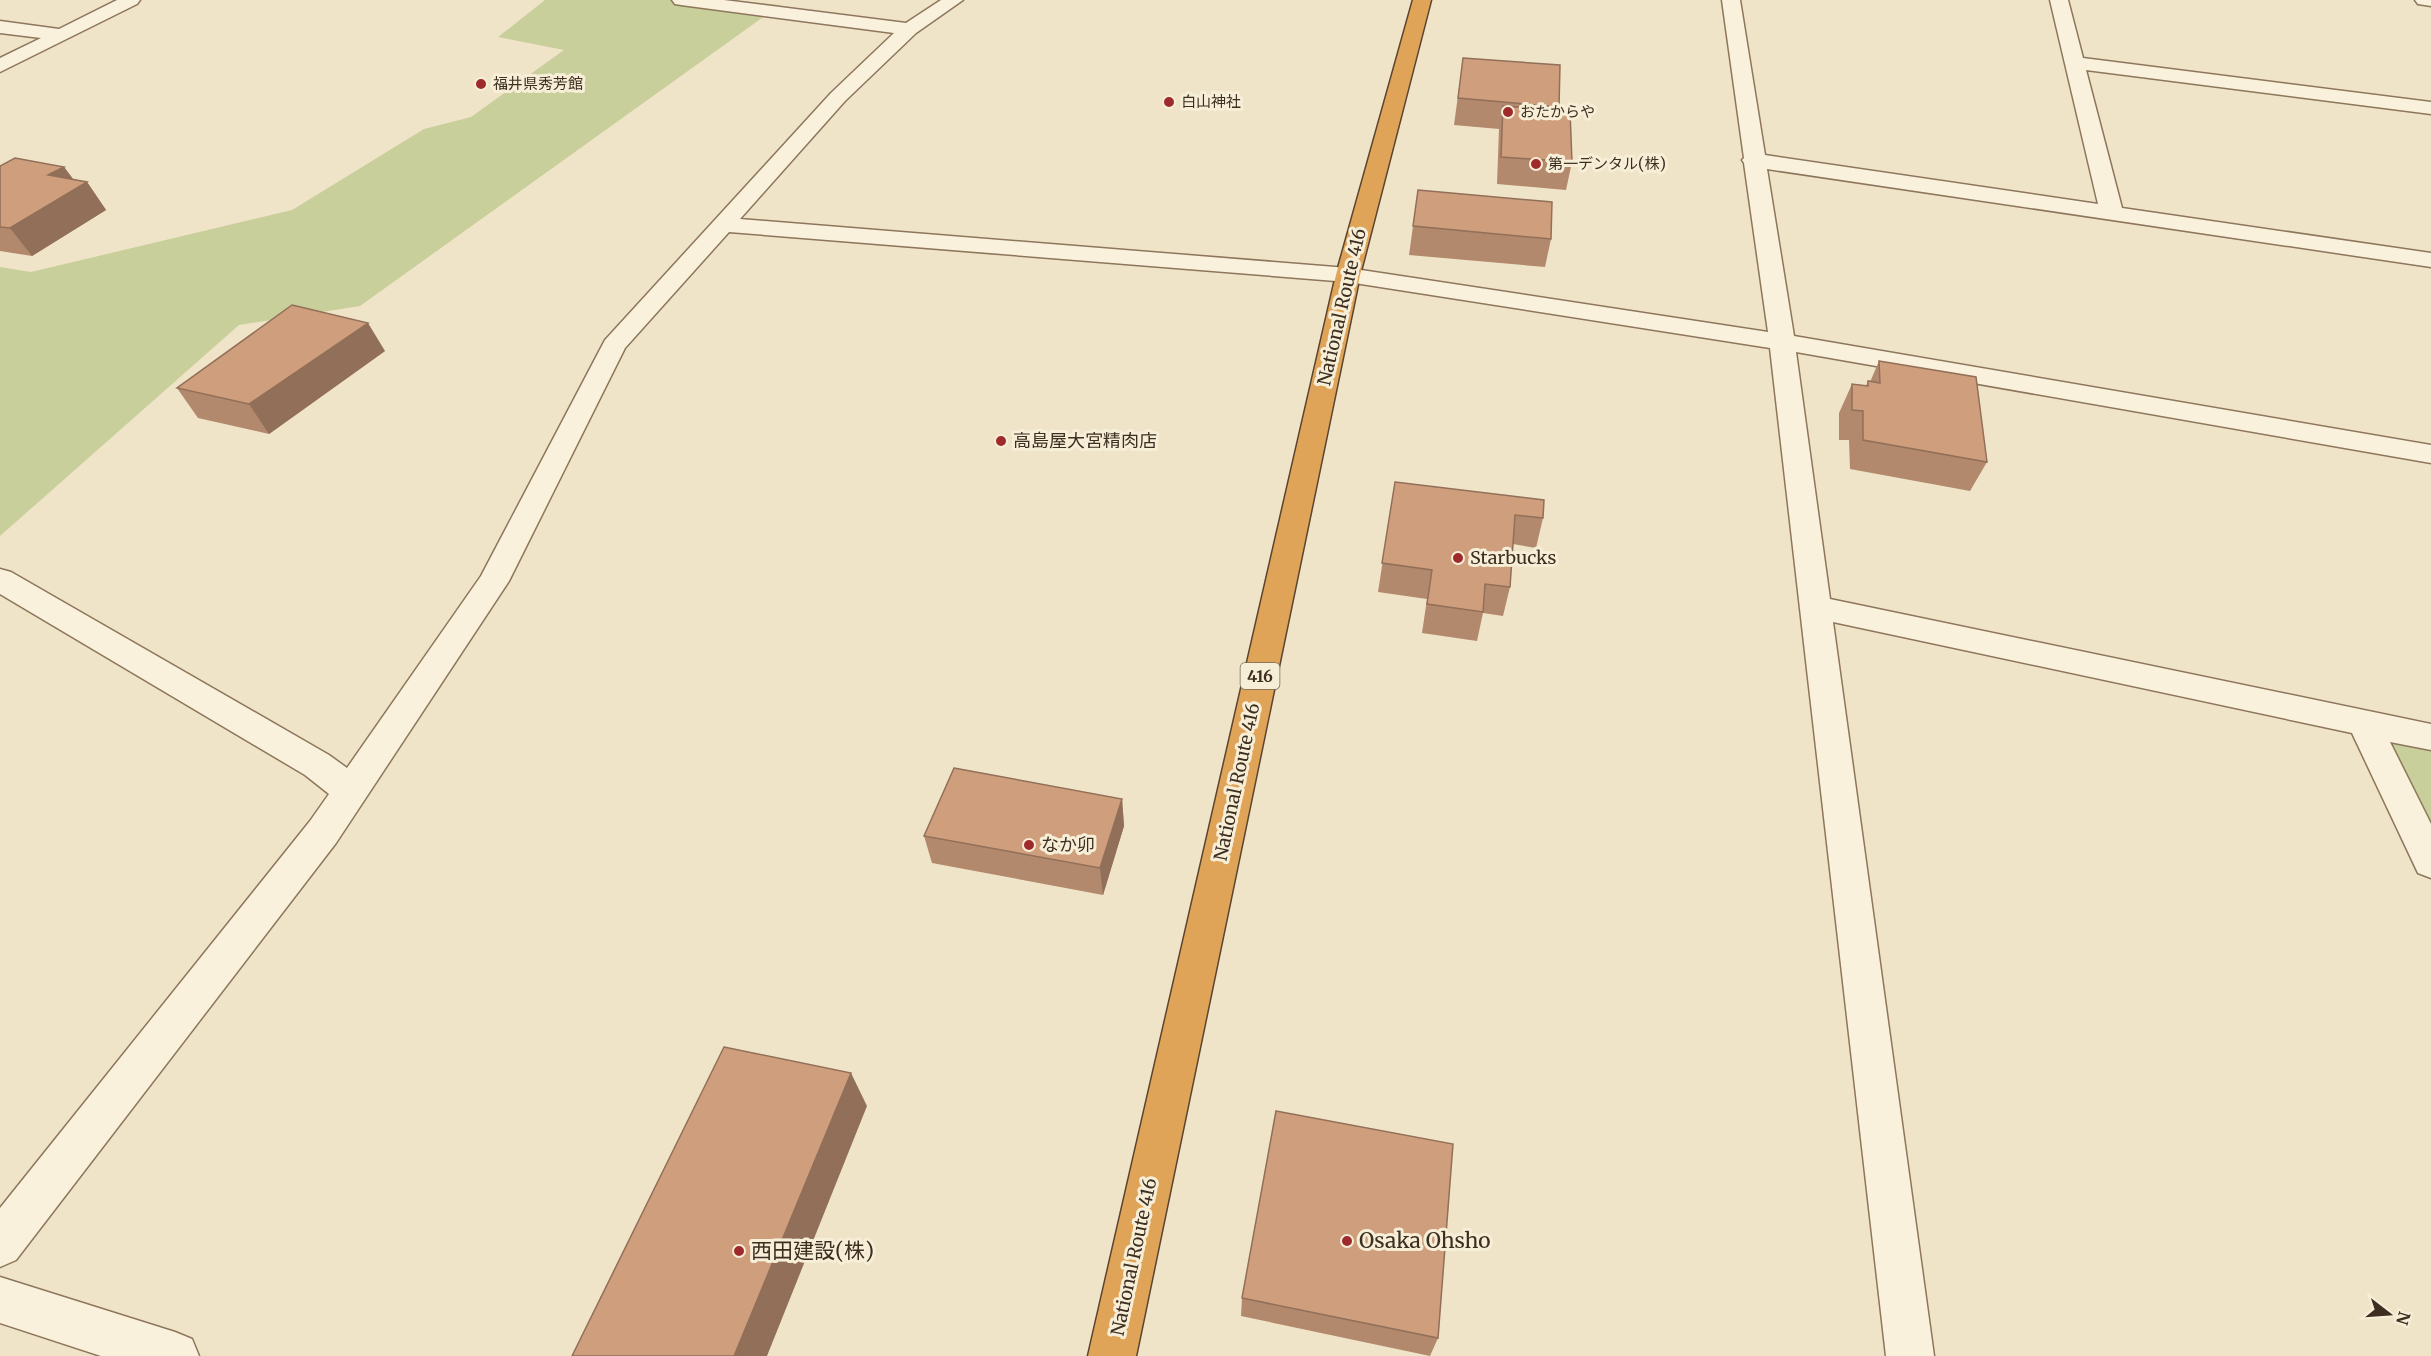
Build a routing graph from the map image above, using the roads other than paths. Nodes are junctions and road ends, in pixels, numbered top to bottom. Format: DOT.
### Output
graph roads {
  1 [pos="131,0"];
  2 [pos="681,0"];
  3 [pos="954,0"];
  4 [pos="1422,0"];
  5 [pos="1731,0"];
  6 [pos="2059,0"];
  7 [pos="2424,0"];
  8 [pos="2431,1"];
  9 [pos="0,27"];
  10 [pos="909,29"];
  11 [pos="60,35"];
  12 [pos="2074,63"];
  13 [pos="0,66"];
  14 [pos="2431,108"];
  15 [pos="1754,160"];
  16 [pos="2112,213"];
  17 [pos="726,225"];
  18 [pos="2431,260"];
  19 [pos="1348,275"];
  20 [pos="1782,342"];
  21 [pos="2431,454"];
  22 [pos="0,580"];
  23 [pos="1816,607"];
  24 [pos="2364,723"];
  25 [pos="2431,737"];
  26 [pos="351,791"];
  27 [pos="2431,862"];
  28 [pos="0,1244"];
  29 [pos="0,1300"];
  30 [pos="175,1356"];
  31 [pos="1112,1356"];
  32 [pos="1910,1356"];
  1 -- 11 [label="street"];
  2 -- 10 [label="street"];
  3 -- 10 [label="street"];
  4 -- 19 [label="highway, National Route 416 / 416"];
  5 -- 15 [label="street"];
  6 -- 12 [label="street"];
  7 -- 8 [label="street"];
  9 -- 11 [label="street"];
  10 -- 17 [label="street"];
  11 -- 13 [label="street"];
  12 -- 14 [label="street"];
  12 -- 16 [label="street"];
  15 -- 16 [label="street"];
  15 -- 20 [label="street"];
  16 -- 18 [label="street"];
  17 -- 19 [label="street"];
  17 -- 26 [label="street"];
  19 -- 20 [label="street"];
  19 -- 31 [label="highway, National Route 416 / 416"];
  20 -- 21 [label="street"];
  20 -- 23 [label="street"];
  22 -- 26 [label="street"];
  23 -- 24 [label="street"];
  23 -- 32 [label="street"];
  24 -- 25 [label="street"];
  24 -- 27 [label="street"];
  26 -- 28 [label="street"];
  29 -- 30 [label="street"];
}
